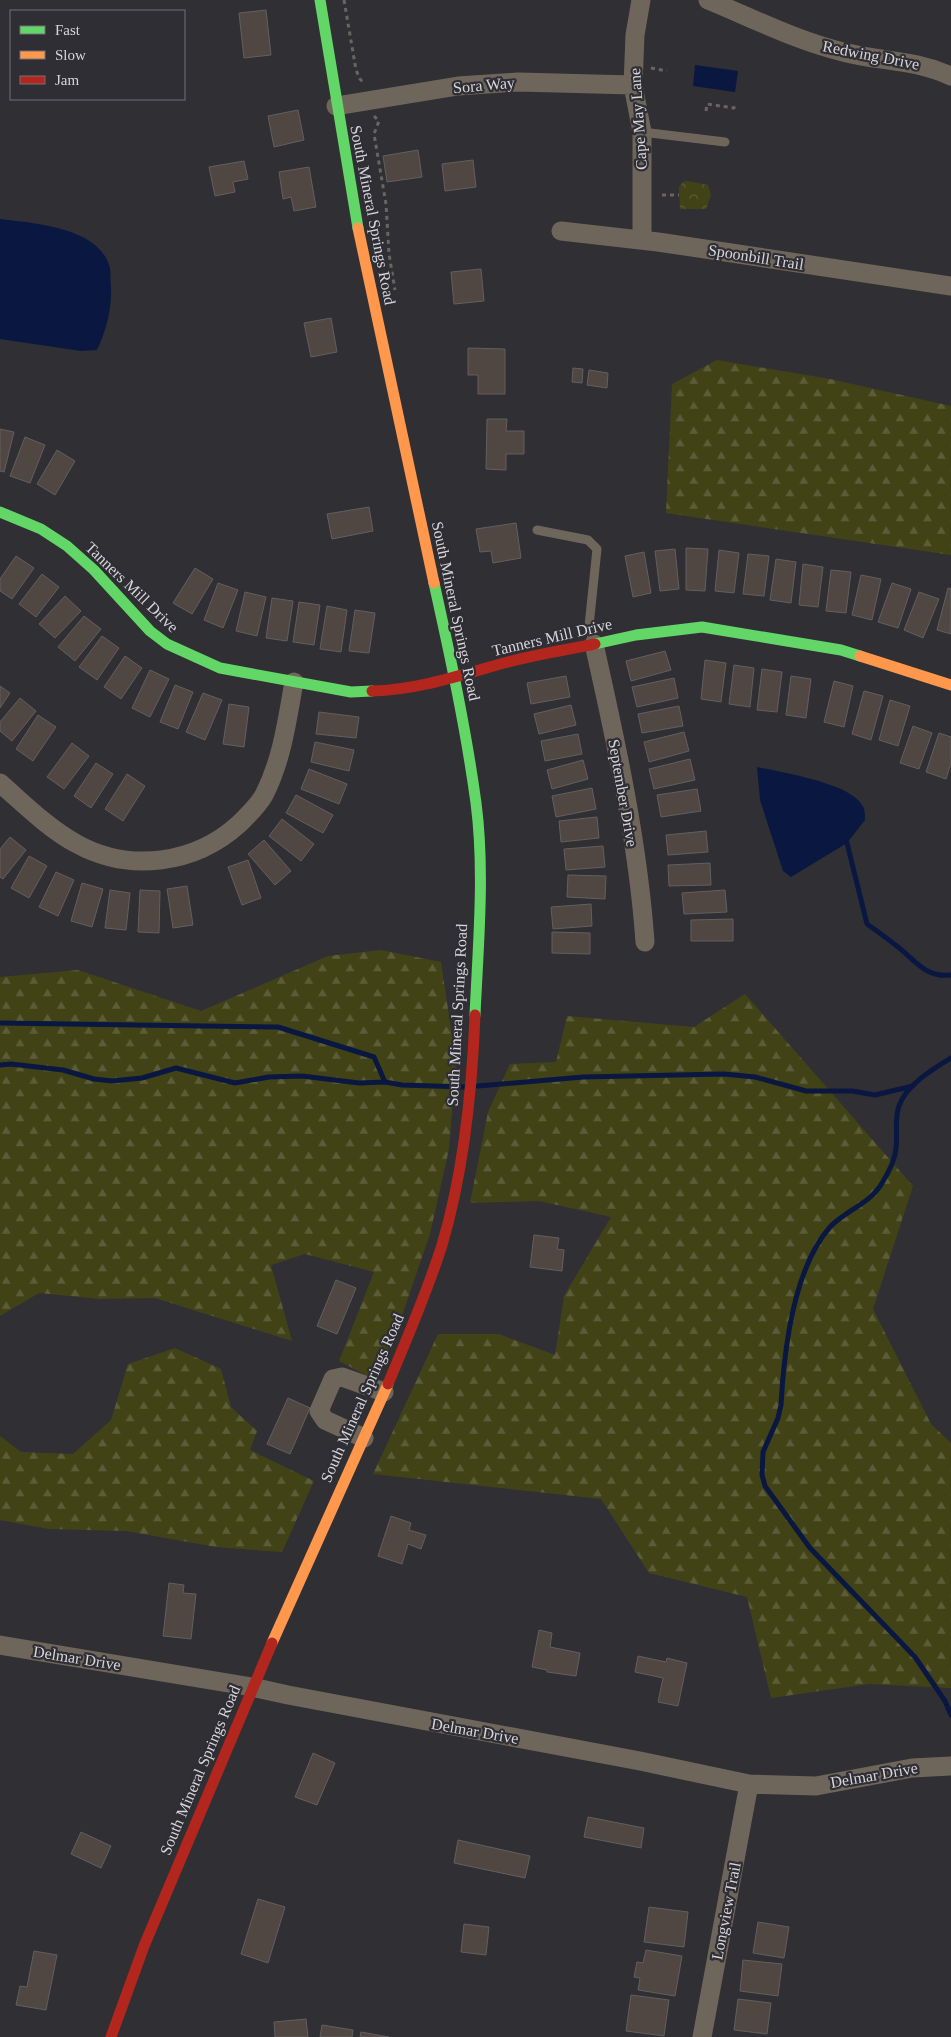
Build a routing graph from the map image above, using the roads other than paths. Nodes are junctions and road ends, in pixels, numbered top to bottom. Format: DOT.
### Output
graph roads {
  1 [pos="320,0"];
  2 [pos="641,0"];
  3 [pos="708,0"];
  4 [pos="951,76"];
  5 [pos="633,85"];
  6 [pos="336,106"];
  7 [pos="642,132"];
  8 [pos="725,142"];
  9 [pos="560,231"];
  10 [pos="642,239"];
  11 [pos="951,286"];
  12 [pos="0,512"];
  13 [pos="537,530"];
  14 [pos="594,644"];
  15 [pos="454,678"];
  16 [pos="294,682"];
  17 [pos="951,686"];
  18 [pos="0,783"];
  19 [pos="645,942"];
  20 [pos="384,1392"];
  21 [pos="364,1438"];
  22 [pos="0,1645"];
  23 [pos="252,1687"];
  24 [pos="951,1766"];
  25 [pos="749,1784"];
  26 [pos="111,2037"];
  27 [pos="702,2037"];
  1 -- 6 [label="street, South Mineral Springs Road"];
  2 -- 5 [label="street, Cape May Lane"];
  3 -- 4 [label="street, Redwing Drive"];
  5 -- 6 [label="street, Sora Way"];
  5 -- 7 [label="street, Cape May Lane"];
  6 -- 15 [label="street, South Mineral Springs Road"];
  7 -- 8 [label="lane"];
  7 -- 10 [label="street, Cape May Lane"];
  9 -- 10 [label="street, Spoonbill Trail"];
  10 -- 11 [label="street, Spoonbill Trail"];
  12 -- 16 [label="street, Tanners Mill Drive"];
  13 -- 14 [label="lane"];
  14 -- 15 [label="street, Tanners Mill Drive"];
  14 -- 17 [label="street, Tanners Mill Drive"];
  14 -- 19 [label="street, September Drive"];
  15 -- 16 [label="street, Tanners Mill Drive"];
  15 -- 20 [label="street, South Mineral Springs Road"];
  16 -- 18 [label="street"];
  20 -- 21 [label="street, South Mineral Springs Road"];
  20 -- 21 [label="street"];
  21 -- 23 [label="street, South Mineral Springs Road"];
  22 -- 23 [label="street, Delmar Drive"];
  23 -- 25 [label="street, Delmar Drive"];
  23 -- 26 [label="street, South Mineral Springs Road"];
  24 -- 25 [label="street, Delmar Drive"];
  25 -- 27 [label="street, Longview Trail"];
}
